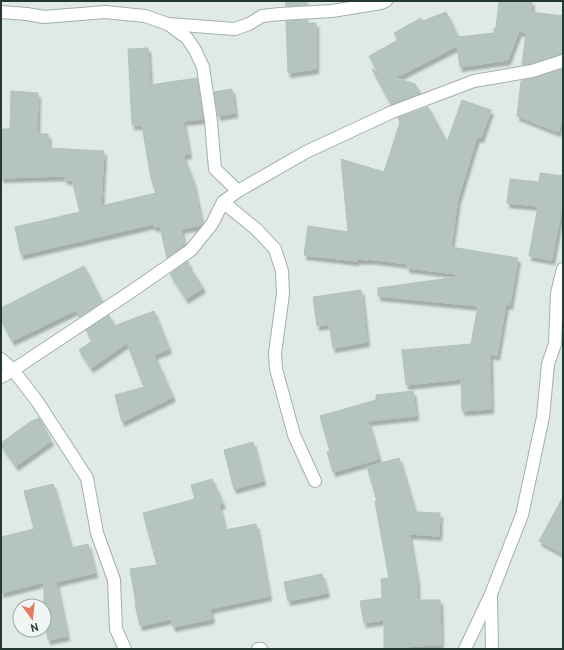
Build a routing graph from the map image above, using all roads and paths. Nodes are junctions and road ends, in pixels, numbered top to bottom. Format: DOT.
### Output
graph roads {
  1 [pos="386,1"];
  2 [pos="1,12"];
  3 [pos="168,24"];
  4 [pos="563,61"];
  5 [pos="238,191"];
  6 [pos="223,202"];
  7 [pos="563,269"];
  8 [pos="559,342"];
  9 [pos="1,359"];
  10 [pos="13,370"];
  11 [pos="1,377"];
  12 [pos="315,481"];
  13 [pos="491,594"];
  14 [pos="125,649"];
  15 [pos="465,649"];
  16 [pos="492,649"];
  1 -- 3 [label="street"];
  2 -- 3 [label="street"];
  3 -- 5 [label="street"];
  4 -- 5 [label="street"];
  5 -- 6 [label="street"];
  6 -- 10 [label="street"];
  6 -- 12 [label="street"];
  7 -- 8 [label="street"];
  8 -- 13 [label="street"];
  9 -- 10 [label="street"];
  10 -- 11 [label="street"];
  10 -- 14 [label="street"];
  13 -- 15 [label="street"];
  13 -- 16 [label="street"];
}
